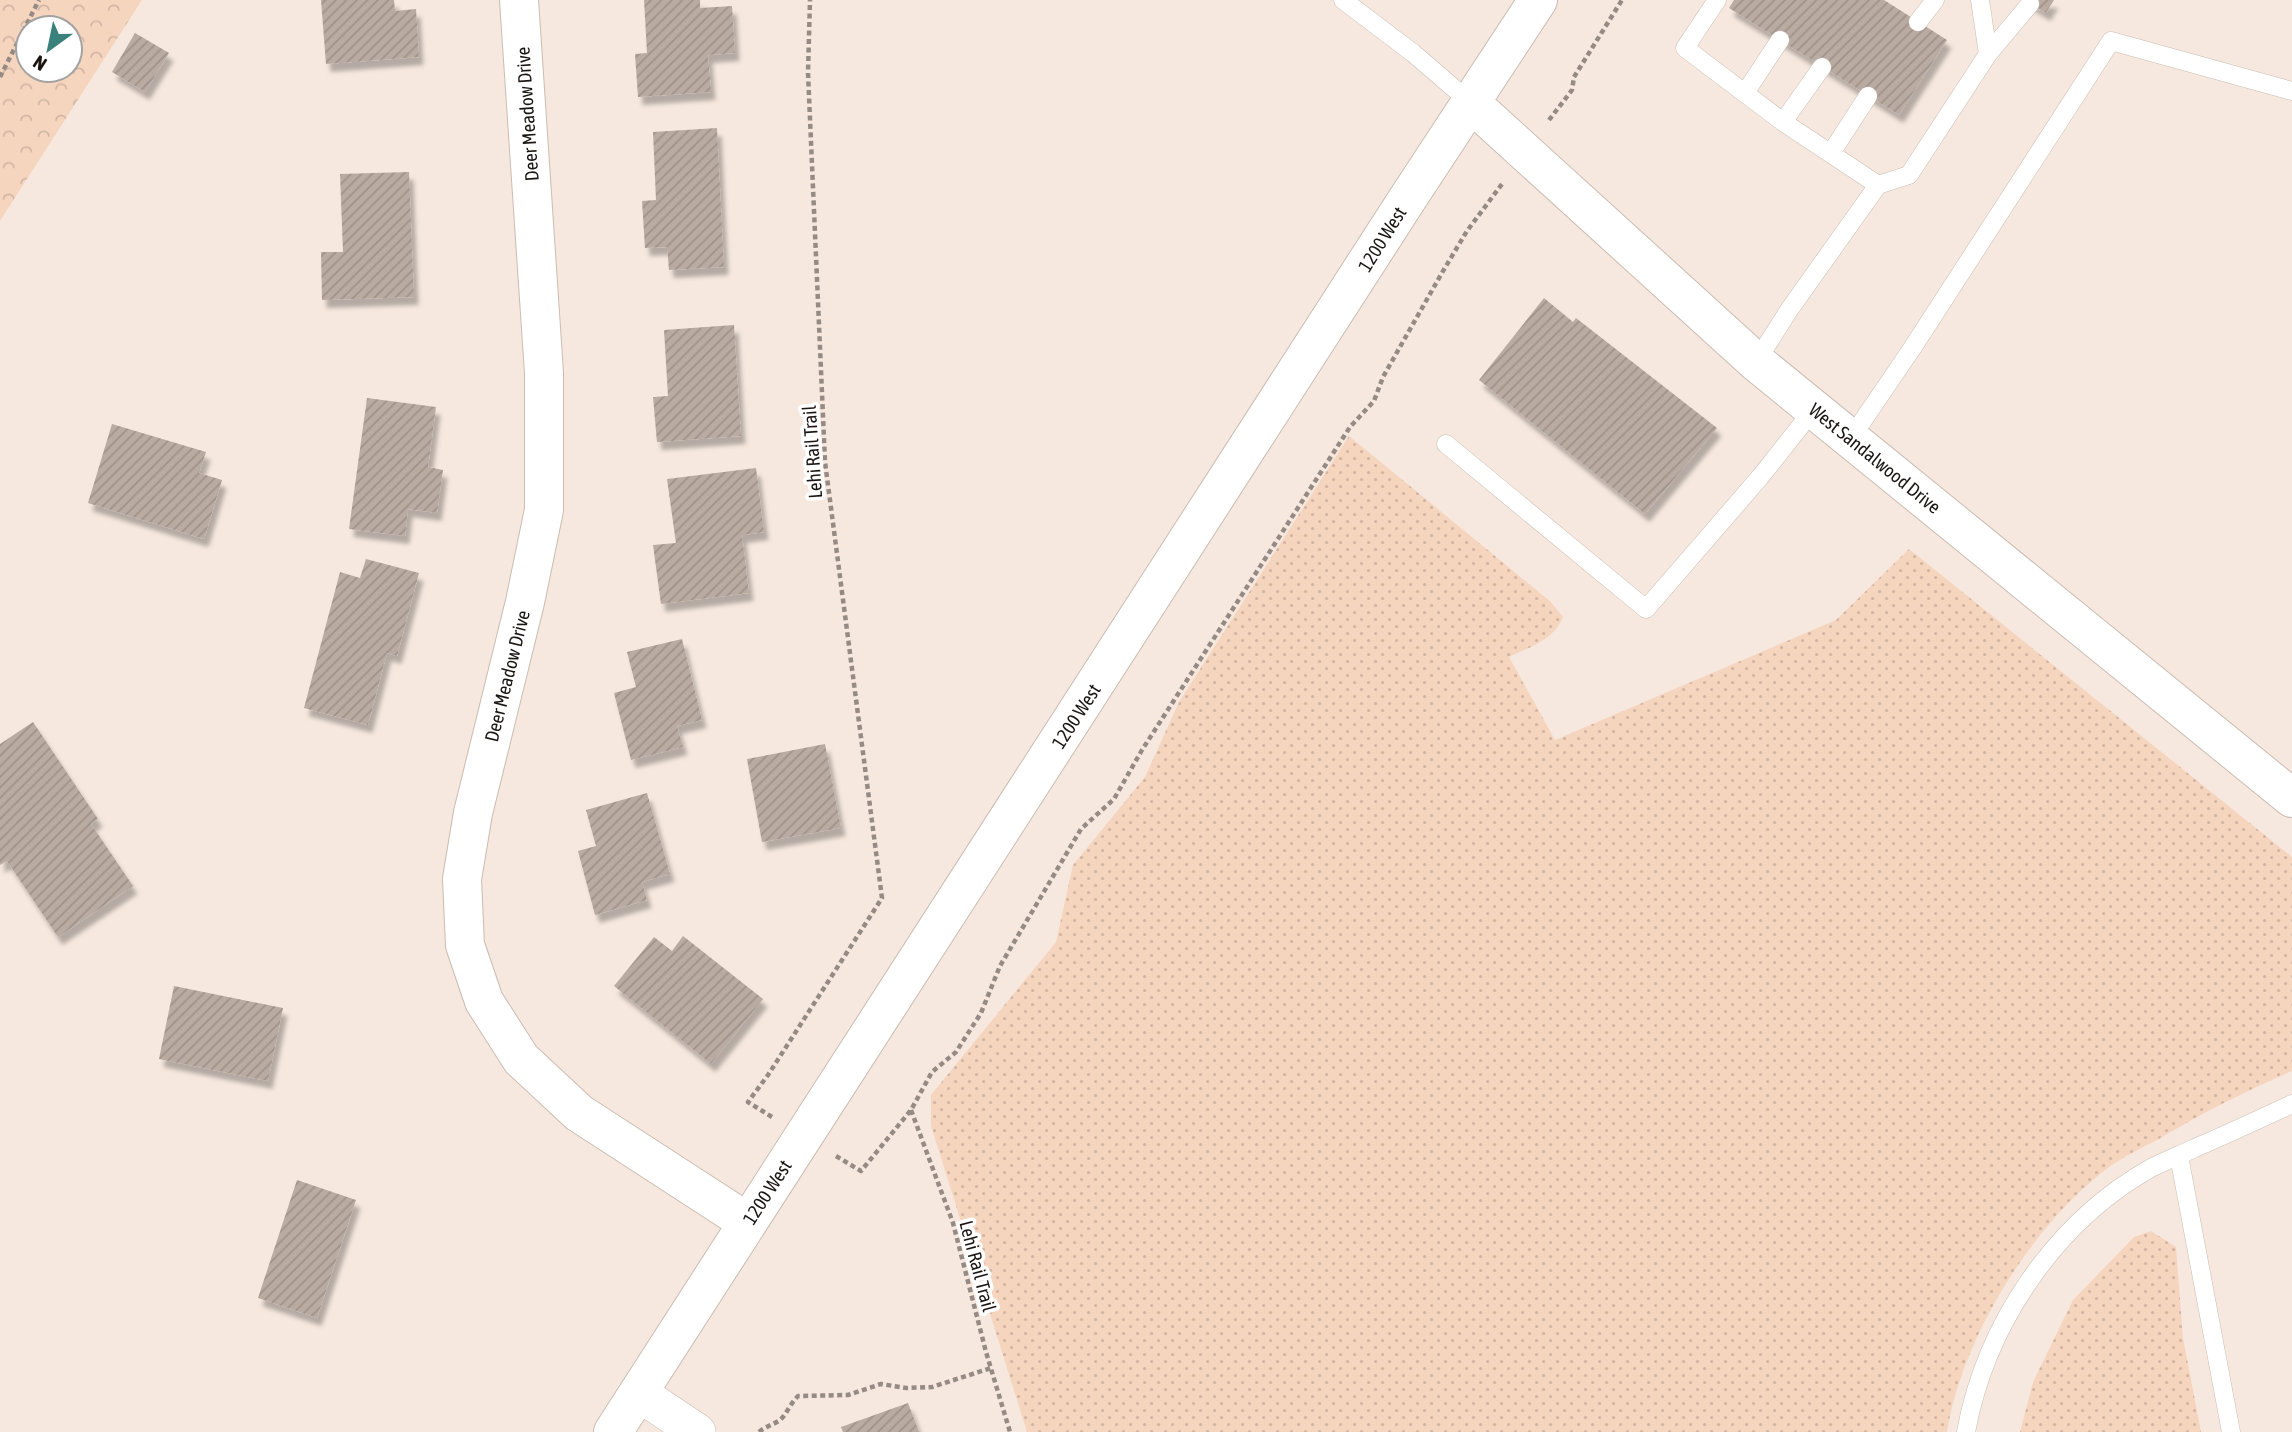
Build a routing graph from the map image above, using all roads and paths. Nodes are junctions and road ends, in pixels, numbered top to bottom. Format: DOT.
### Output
graph roads {
  1 [pos="39,0"];
  2 [pos="519,0"];
  3 [pos="810,0"];
  4 [pos="1343,0"];
  5 [pos="1538,0"];
  6 [pos="1622,0"];
  7 [pos="1717,0"];
  8 [pos="1934,0"];
  9 [pos="1980,0"];
  10 [pos="2031,4"];
  11 [pos="1918,22"];
  12 [pos="1780,40"];
  13 [pos="1988,54"];
  14 [pos="1822,67"];
  15 [pos="0,77"];
  16 [pos="1572,90"];
  17 [pos="2292,91"];
  18 [pos="1745,93"];
  19 [pos="1868,96"];
  20 [pos="1471,103"];
  21 [pos="1783,122"];
  22 [pos="1831,153"];
  23 [pos="1878,185"];
  24 [pos="1467,231"];
  25 [pos="1756,362"];
  26 [pos="1814,409"];
  27 [pos="1851,438"];
  28 [pos="1446,444"];
  29 [pos="2292,798"];
  30 [pos="748,1102"];
  31 [pos="2292,1104"];
  32 [pos="911,1110"];
  33 [pos="2179,1156"];
  34 [pos="862,1171"];
  35 [pos="747,1222"];
  36 [pos="991,1368"];
  37 [pos="639,1393"];
  38 [pos="613,1432"];
  39 [pos="697,1432"];
  40 [pos="759,1432"];
  41 [pos="1010,1432"];
  42 [pos="1966,1432"];
  43 [pos="2231,1432"];
  1 -- 15 [label="path"];
  2 -- 35 [label="street, Deer Meadow Drive"];
  3 -- 30 [label="path, Lehi Rail Trail"];
  4 -- 20 [label="lane"];
  5 -- 20 [label="street, 1200 West"];
  6 -- 16 [label="path"];
  7 -- 18 [label="lane"];
  8 -- 11 [label="lane"];
  9 -- 13 [label="lane"];
  10 -- 13 [label="lane"];
  12 -- 18 [label="lane"];
  13 -- 23 [label="lane"];
  14 -- 21 [label="lane"];
  17 -- 27 [label="lane"];
  18 -- 21 [label="lane"];
  19 -- 22 [label="lane"];
  20 -- 25 [label="street, West Sandalwood Drive"];
  20 -- 35 [label="street, 1200 West"];
  21 -- 22 [label="lane"];
  22 -- 23 [label="lane"];
  23 -- 25 [label="lane"];
  24 -- 32 [label="path"];
  25 -- 26 [label="street, West Sandalwood Drive"];
  26 -- 27 [label="street, West Sandalwood Drive"];
  26 -- 28 [label="lane"];
  27 -- 29 [label="street, West Sandalwood Drive"];
  31 -- 33 [label="lane"];
  32 -- 34 [label="path"];
  32 -- 36 [label="path, Lehi Rail Trail"];
  33 -- 42 [label="lane"];
  33 -- 43 [label="lane"];
  35 -- 37 [label="street, 1200 West"];
  36 -- 40 [label="path"];
  36 -- 41 [label="path, Lehi Rail Trail"];
  37 -- 38 [label="street, 1200 West"];
  37 -- 39 [label="street"];
}
